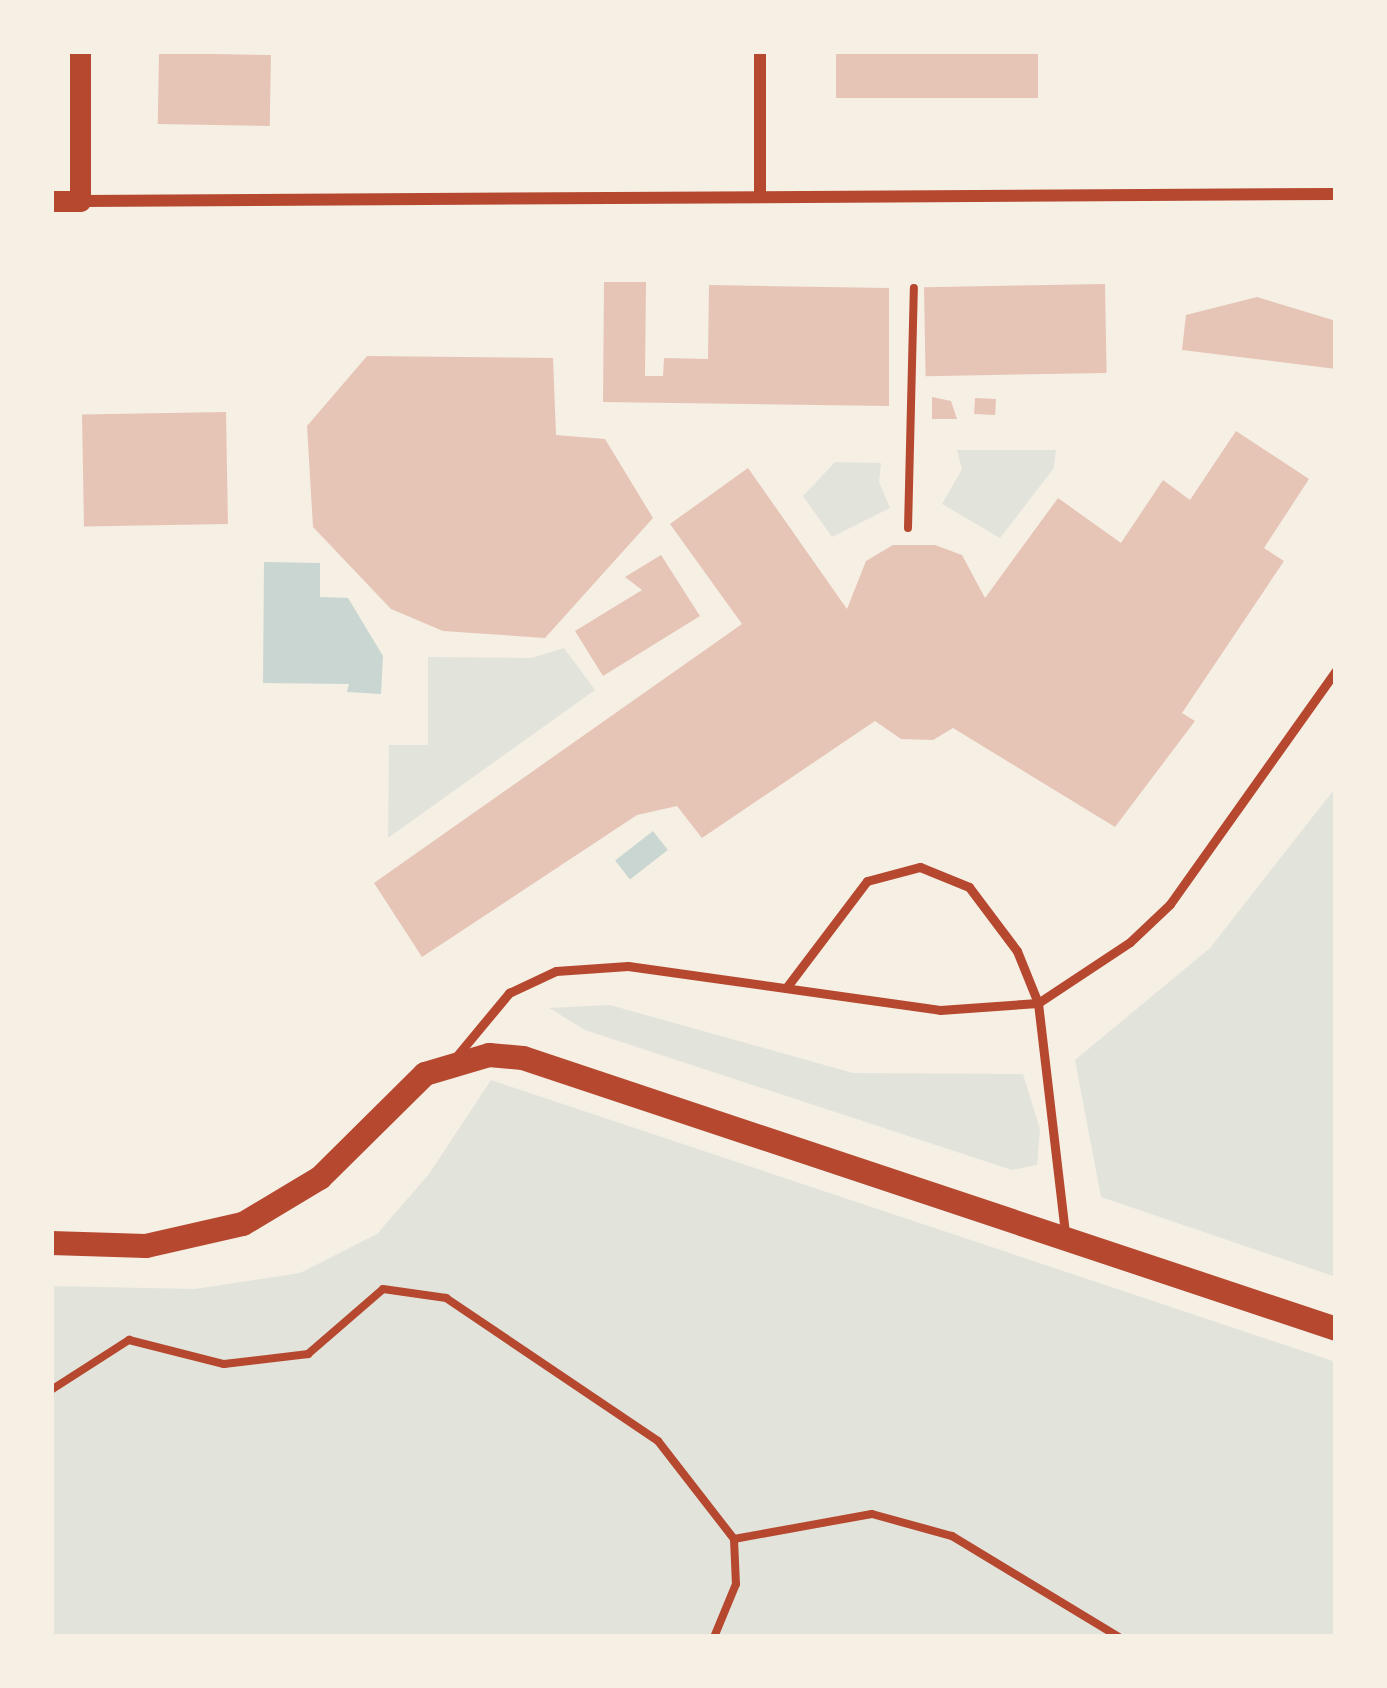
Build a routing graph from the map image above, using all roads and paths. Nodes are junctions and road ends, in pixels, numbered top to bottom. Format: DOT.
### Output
graph roads {
  1 [pos="80,51"];
  2 [pos="760,51"];
  3 [pos="1336,194"];
  4 [pos="760,196"];
  5 [pos="80,200"];
  6 [pos="51,201"];
  7 [pos="914,287"];
  8 [pos="908,528"];
  9 [pos="1336,670"];
  10 [pos="785,988"];
  11 [pos="1039,1003"];
  12 [pos="453,1062"];
  13 [pos="1065,1240"];
  14 [pos="51,1243"];
  15 [pos="1336,1329"];
  16 [pos="51,1390"];
  17 [pos="734,1539"];
  18 [pos="714,1637"];
  19 [pos="1119,1637"];
  1 -- 5 [label="street"];
  2 -- 4 [label="street"];
  3 -- 4 [label="street"];
  4 -- 5 [label="street"];
  5 -- 6 [label="street"];
  7 -- 8 [label="path"];
  9 -- 11 [label="lane"];
  10 -- 11 [label="lane"];
  10 -- 11 [label="lane"];
  10 -- 12 [label="lane"];
  11 -- 13 [label="lane"];
  12 -- 13 [label="main road"];
  12 -- 14 [label="main road"];
  13 -- 15 [label="main road"];
  16 -- 17 [label="path"];
  17 -- 18 [label="path"];
  17 -- 19 [label="path"];
}
